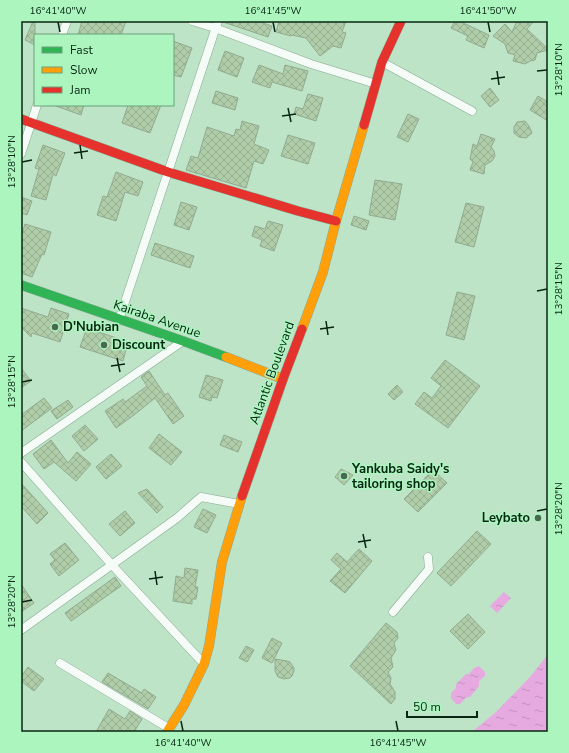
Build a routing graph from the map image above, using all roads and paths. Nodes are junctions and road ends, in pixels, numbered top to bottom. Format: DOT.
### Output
graph roads {
  1 [pos="67,21"];
  2 [pos="192,21"];
  3 [pos="401,21"];
  4 [pos="216,25"];
  5 [pos="62,34"];
  6 [pos="382,62"];
  7 [pos="376,84"];
  8 [pos="37,106"];
  9 [pos="472,111"];
  10 [pos="21,119"];
  11 [pos="31,122"];
  12 [pos="21,154"];
  13 [pos="168,172"];
  14 [pos="336,221"];
  15 [pos="21,285"];
  16 [pos="119,320"];
  17 [pos="183,341"];
  18 [pos="283,379"];
  19 [pos="21,453"];
  20 [pos="21,462"];
  21 [pos="239,504"];
  22 [pos="428,557"];
  23 [pos="112,565"];
  24 [pos="393,612"];
  25 [pos="21,630"];
  26 [pos="60,662"];
  27 [pos="204,664"];
  28 [pos="169,730"];
  1 -- 5 [label="street"];
  2 -- 4 [label="street"];
  3 -- 6 [label="street, Atlantic Boulevard"];
  4 -- 7 [label="street"];
  4 -- 13 [label="street"];
  6 -- 7 [label="street, Atlantic Boulevard"];
  6 -- 9 [label="street"];
  7 -- 14 [label="street, Atlantic Boulevard"];
  8 -- 11 [label="street"];
  10 -- 11 [label="street"];
  11 -- 12 [label="street"];
  11 -- 13 [label="street"];
  13 -- 14 [label="street"];
  13 -- 16 [label="street"];
  14 -- 18 [label="street, Atlantic Boulevard"];
  15 -- 16 [label="street, Kairaba Avenue"];
  16 -- 17 [label="street, Kairaba Avenue"];
  17 -- 18 [label="street, Kairaba Avenue"];
  17 -- 19 [label="street"];
  18 -- 21 [label="street, Atlantic Boulevard"];
  20 -- 23 [label="street"];
  21 -- 23 [label="street"];
  21 -- 27 [label="street, Atlantic Boulevard"];
  22 -- 24 [label="street"];
  23 -- 25 [label="street"];
  23 -- 27 [label="street"];
  26 -- 28 [label="street"];
  27 -- 28 [label="street, Atlantic Boulevard"];
}
